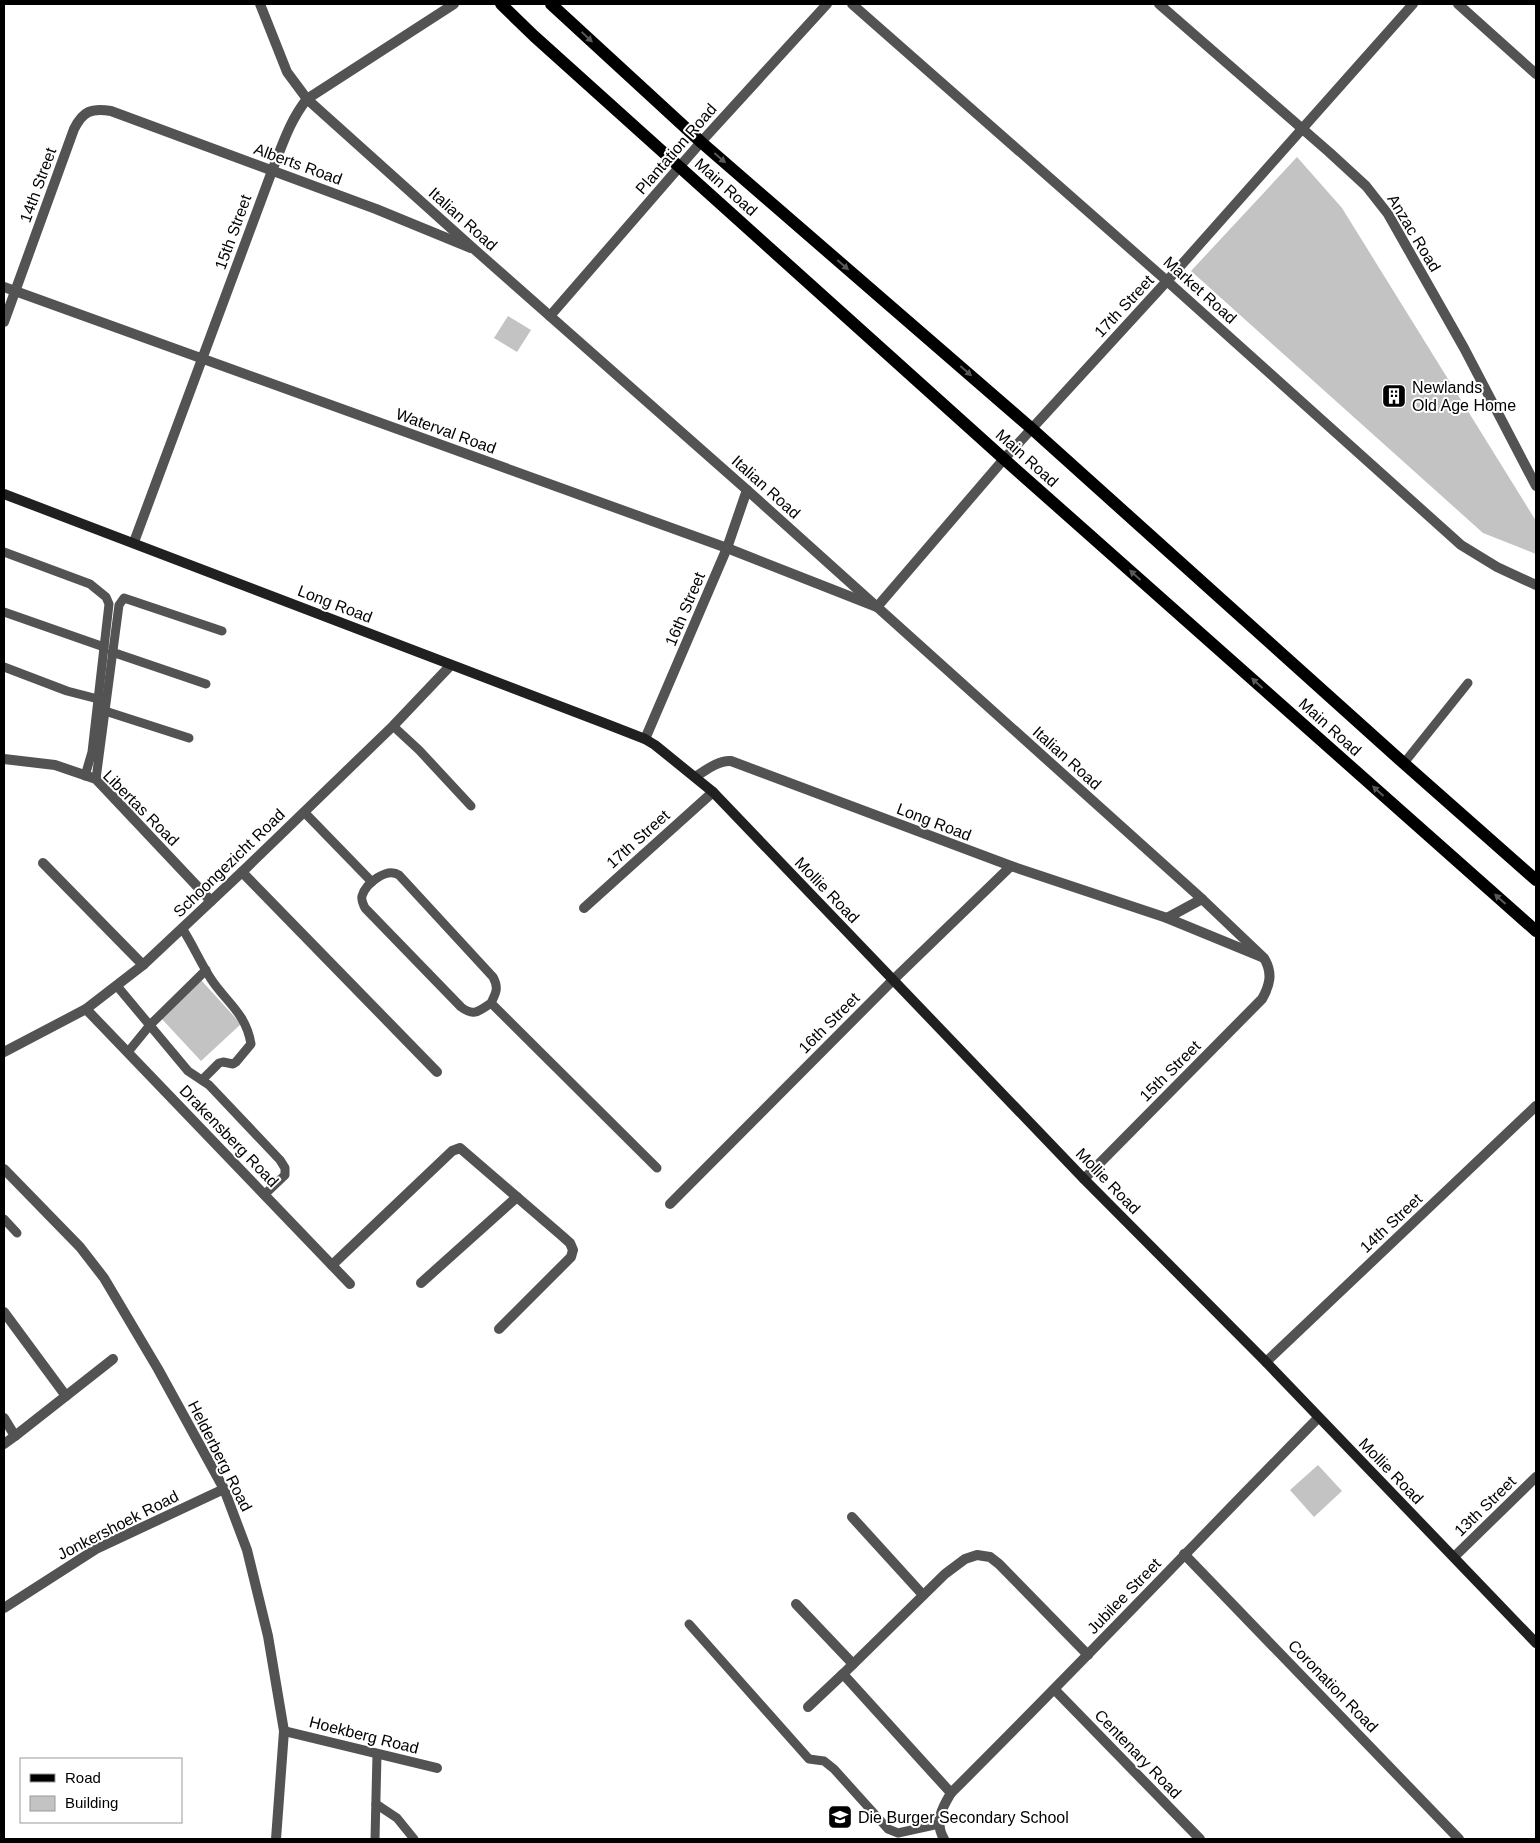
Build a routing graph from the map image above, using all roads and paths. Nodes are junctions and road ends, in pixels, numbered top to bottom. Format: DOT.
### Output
graph roads {
  1 [pos="260,4"];
  2 [pos="454,4"];
  3 [pos="501,4"];
  4 [pos="551,4"];
  5 [pos="827,4"];
  6 [pos="852,4"];
  7 [pos="1159,4"];
  8 [pos="1413,4"];
  9 [pos="1458,4"];
  10 [pos="1536,74"];
  11 [pos="307,99"];
  12 [pos="111,111"];
  13 [pos="1301,128"];
  14 [pos="701,142"];
  15 [pos="680,168"];
  16 [pos="272,171"];
  17 [pos="474,249"];
  18 [pos="1167,281"];
  19 [pos="4,287"];
  20 [pos="15,292"];
  21 [pos="550,316"];
  22 [pos="4,322"];
  23 [pos="202,359"];
  24 [pos="1031,428"];
  25 [pos="1004,459"];
  26 [pos="1536,486"];
  27 [pos="747,490"];
  28 [pos="4,494"];
  29 [pos="134,542"];
  30 [pos="727,548"];
  31 [pos="4,552"];
  32 [pos="1536,585"];
  33 [pos="877,607"];
  34 [pos="4,612"];
  35 [pos="222,631"];
  36 [pos="108,650"];
  37 [pos="450,665"];
  38 [pos="4,666"];
  39 [pos="1468,683"];
  40 [pos="206,684"];
  41 [pos="98,699"];
  42 [pos="104,710"];
  43 [pos="393,726"];
  44 [pos="189,738"];
  45 [pos="645,739"];
  46 [pos="655,745"];
  47 [pos="4,759"];
  48 [pos="1404,763"];
  49 [pos="85,776"];
  50 [pos="695,777"];
  51 [pos="96,780"];
  52 [pos="713,792"];
  53 [pos="471,806"];
  54 [pos="304,812"];
  55 [pos="43,863"];
  56 [pos="1011,866"];
  57 [pos="242,872"];
  58 [pos="1536,880"];
  59 [pos="372,882"];
  60 [pos="1202,899"];
  61 [pos="211,901"];
  62 [pos="584,908"];
  63 [pos="1166,918"];
  64 [pos="182,928"];
  65 [pos="1536,931"];
  66 [pos="1264,958"];
  67 [pos="143,965"];
  68 [pos="206,970"];
  69 [pos="893,980"];
  70 [pos="117,986"];
  71 [pos="491,1003"];
  72 [pos="86,1009"];
  73 [pos="150,1025"];
  74 [pos="4,1052"];
  75 [pos="128,1052"];
  76 [pos="437,1072"];
  77 [pos="202,1080"];
  78 [pos="1536,1106"];
  79 [pos="657,1168"];
  80 [pos="4,1169"];
  81 [pos="1084,1179"];
  82 [pos="264,1195"];
  83 [pos="517,1197"];
  84 [pos="670,1204"];
  85 [pos="4,1219"];
  86 [pos="17,1233"];
  87 [pos="332,1265"];
  88 [pos="421,1283"];
  89 [pos="350,1284"];
  90 [pos="4,1312"];
  91 [pos="499,1329"];
  92 [pos="1266,1362"];
  93 [pos="66,1396"];
  94 [pos="4,1418"];
  95 [pos="1318,1418"];
  96 [pos="15,1436"];
  97 [pos="4,1444"];
  98 [pos="1536,1477"];
  99 [pos="224,1489"];
  100 [pos="852,1517"];
  101 [pos="1184,1554"];
  102 [pos="1454,1557"];
  103 [pos="924,1595"];
  104 [pos="796,1604"];
  105 [pos="4,1608"];
  106 [pos="689,1624"];
  107 [pos="1536,1643"];
  108 [pos="1088,1655"];
  109 [pos="853,1664"];
  110 [pos="843,1674"];
  111 [pos="1055,1690"];
  112 [pos="808,1706"];
  113 [pos="284,1731"];
  114 [pos="377,1754"];
  115 [pos="437,1768"];
  116 [pos="951,1793"];
  117 [pos="376,1804"];
  118 [pos="939,1824"];
  119 [pos="276,1839"];
  120 [pos="375,1839"];
  121 [pos="414,1839"];
  122 [pos="944,1839"];
  123 [pos="1200,1839"];
  124 [pos="1459,1839"];
  1 -- 11 [label="street, Italian Road"];
  2 -- 11 [label="street, 15th Street"];
  3 -- 15 [label="main road, Main Road"];
  4 -- 14 [label="main road, Main Road, one-way"];
  5 -- 14 [label="street, Plantation Road"];
  6 -- 18 [label="street, Market Road"];
  7 -- 13 [label="street, Anzac Road"];
  8 -- 13 [label="street, 17th Street"];
  9 -- 10 [label="street"];
  11 -- 16 [label="street, 15th Street"];
  11 -- 17 [label="street, Italian Road"];
  12 -- 16 [label="street, Alberts Road"];
  12 -- 20 [label="street, 14th Street"];
  13 -- 18 [label="street, 17th Street"];
  13 -- 26 [label="street, Anzac Road"];
  14 -- 15 [label="street, Plantation Road"];
  14 -- 24 [label="main road, Main Road, one-way"];
  15 -- 21 [label="street, Plantation Road"];
  15 -- 25 [label="main road, Main Road"];
  16 -- 17 [label="street, Alberts Road"];
  16 -- 23 [label="street, 15th Street"];
  17 -- 21 [label="street, Italian Road"];
  18 -- 24 [label="street, 17th Street"];
  18 -- 32 [label="street, Market Road"];
  19 -- 20 [label="street, Waterval Road"];
  20 -- 22 [label="street, 14th Street"];
  20 -- 23 [label="street, Waterval Road"];
  21 -- 27 [label="street, Italian Road"];
  23 -- 29 [label="street, 15th Street"];
  23 -- 30 [label="street, Waterval Road"];
  24 -- 25 [label="street, 17th Street"];
  24 -- 48 [label="main road, Main Road"];
  25 -- 33 [label="street, 17th Street"];
  65 -- 25 [label="main road, Main Road, one-way"];
  27 -- 30 [label="street, 16th Street"];
  27 -- 33 [label="street, Italian Road"];
  28 -- 29 [label="main road, Long Road"];
  29 -- 37 [label="main road, Long Road"];
  30 -- 33 [label="street, Waterval Road"];
  30 -- 45 [label="street, 16th Street"];
  31 -- 36 [label="lane"];
  33 -- 60 [label="street, Italian Road"];
  34 -- 36 [label="lane"];
  35 -- 36 [label="lane"];
  36 -- 40 [label="lane"];
  36 -- 41 [label="lane"];
  36 -- 42 [label="lane"];
  37 -- 43 [label="street, Schoongezicht Road"];
  37 -- 45 [label="main road, Long Road"];
  38 -- 41 [label="lane"];
  39 -- 48 [label="lane"];
  41 -- 49 [label="lane"];
  42 -- 44 [label="lane"];
  42 -- 51 [label="lane"];
  43 -- 53 [label="lane"];
  43 -- 54 [label="street, Schoongezicht Road"];
  45 -- 46 [label="main road, Long Road"];
  46 -- 50 [label="main road, Mollie Road"];
  47 -- 49 [label="street, Libertas Road"];
  48 -- 58 [label="main road, Main Road"];
  49 -- 51 [label="street, Libertas Road"];
  50 -- 52 [label="main road, Mollie Road"];
  50 -- 56 [label="street, Long Road"];
  51 -- 61 [label="street, Libertas Road"];
  52 -- 62 [label="street, 17th Street"];
  52 -- 69 [label="main road, Mollie Road"];
  54 -- 57 [label="street, Schoongezicht Road"];
  54 -- 59 [label="lane"];
  55 -- 67 [label="street"];
  56 -- 63 [label="street, Long Road"];
  56 -- 69 [label="street, 16th Street"];
  57 -- 61 [label="street, Schoongezicht Road"];
  57 -- 76 [label="street"];
  59 -- 71 [label="lane"];
  59 -- 71 [label="lane"];
  60 -- 63 [label="street"];
  60 -- 66 [label="street, Italian Road"];
  61 -- 64 [label="street, Schoongezicht Road"];
  63 -- 66 [label="street, Long Road"];
  64 -- 67 [label="street, Schoongezicht Road"];
  64 -- 68 [label="lane"];
  66 -- 81 [label="street, 15th Street"];
  67 -- 70 [label="street, Schoongezicht Road"];
  68 -- 73 [label="lane"];
  68 -- 77 [label="lane"];
  69 -- 81 [label="main road, Mollie Road"];
  69 -- 84 [label="street, 16th Street"];
  70 -- 72 [label="street, Schoongezicht Road"];
  70 -- 73 [label="lane"];
  71 -- 79 [label="lane"];
  72 -- 74 [label="street, Schoongezicht Road"];
  72 -- 75 [label="street, Drakensberg Road"];
  73 -- 75 [label="lane"];
  73 -- 77 [label="lane"];
  75 -- 82 [label="street, Drakensberg Road"];
  77 -- 82 [label="lane"];
  78 -- 92 [label="street, 14th Street"];
  80 -- 99 [label="street, Helderberg Road"];
  81 -- 92 [label="main road, Mollie Road"];
  82 -- 87 [label="street, Drakensberg Road"];
  83 -- 87 [label="street"];
  83 -- 88 [label="street"];
  83 -- 91 [label="street"];
  85 -- 86 [label="lane"];
  87 -- 89 [label="street, Drakensberg Road"];
  90 -- 93 [label="street"];
  92 -- 95 [label="main road, Mollie Road"];
  93 -- 96 [label="street"];
  93 -- 96 [label="street"];
  94 -- 96 [label="street"];
  95 -- 101 [label="street, Jubilee Street"];
  95 -- 102 [label="main road, Mollie Road"];
  96 -- 97 [label="street"];
  98 -- 102 [label="street, 13th Street"];
  99 -- 105 [label="street, Jonkershoek Road"];
  99 -- 113 [label="street, Helderberg Road"];
  100 -- 103 [label="street"];
  101 -- 108 [label="street, Jubilee Street"];
  101 -- 124 [label="street, Coronation Road"];
  102 -- 107 [label="main road, Mollie Road"];
  103 -- 108 [label="street"];
  103 -- 109 [label="street"];
  104 -- 109 [label="street"];
  106 -- 118 [label="lane"];
  108 -- 111 [label="street, Jubilee Street"];
  109 -- 110 [label="street"];
  110 -- 112 [label="street"];
  110 -- 116 [label="street"];
  111 -- 116 [label="street, Jubilee Street"];
  111 -- 123 [label="street, Centenary Road"];
  113 -- 114 [label="street, Hoekberg Road"];
  113 -- 119 [label="street, Helderberg Road"];
  114 -- 115 [label="street, Hoekberg Road"];
  114 -- 117 [label="lane"];
  116 -- 118 [label="street, Jubilee Street"];
  117 -- 120 [label="lane"];
  117 -- 121 [label="lane"];
  118 -- 122 [label="street"];
}
